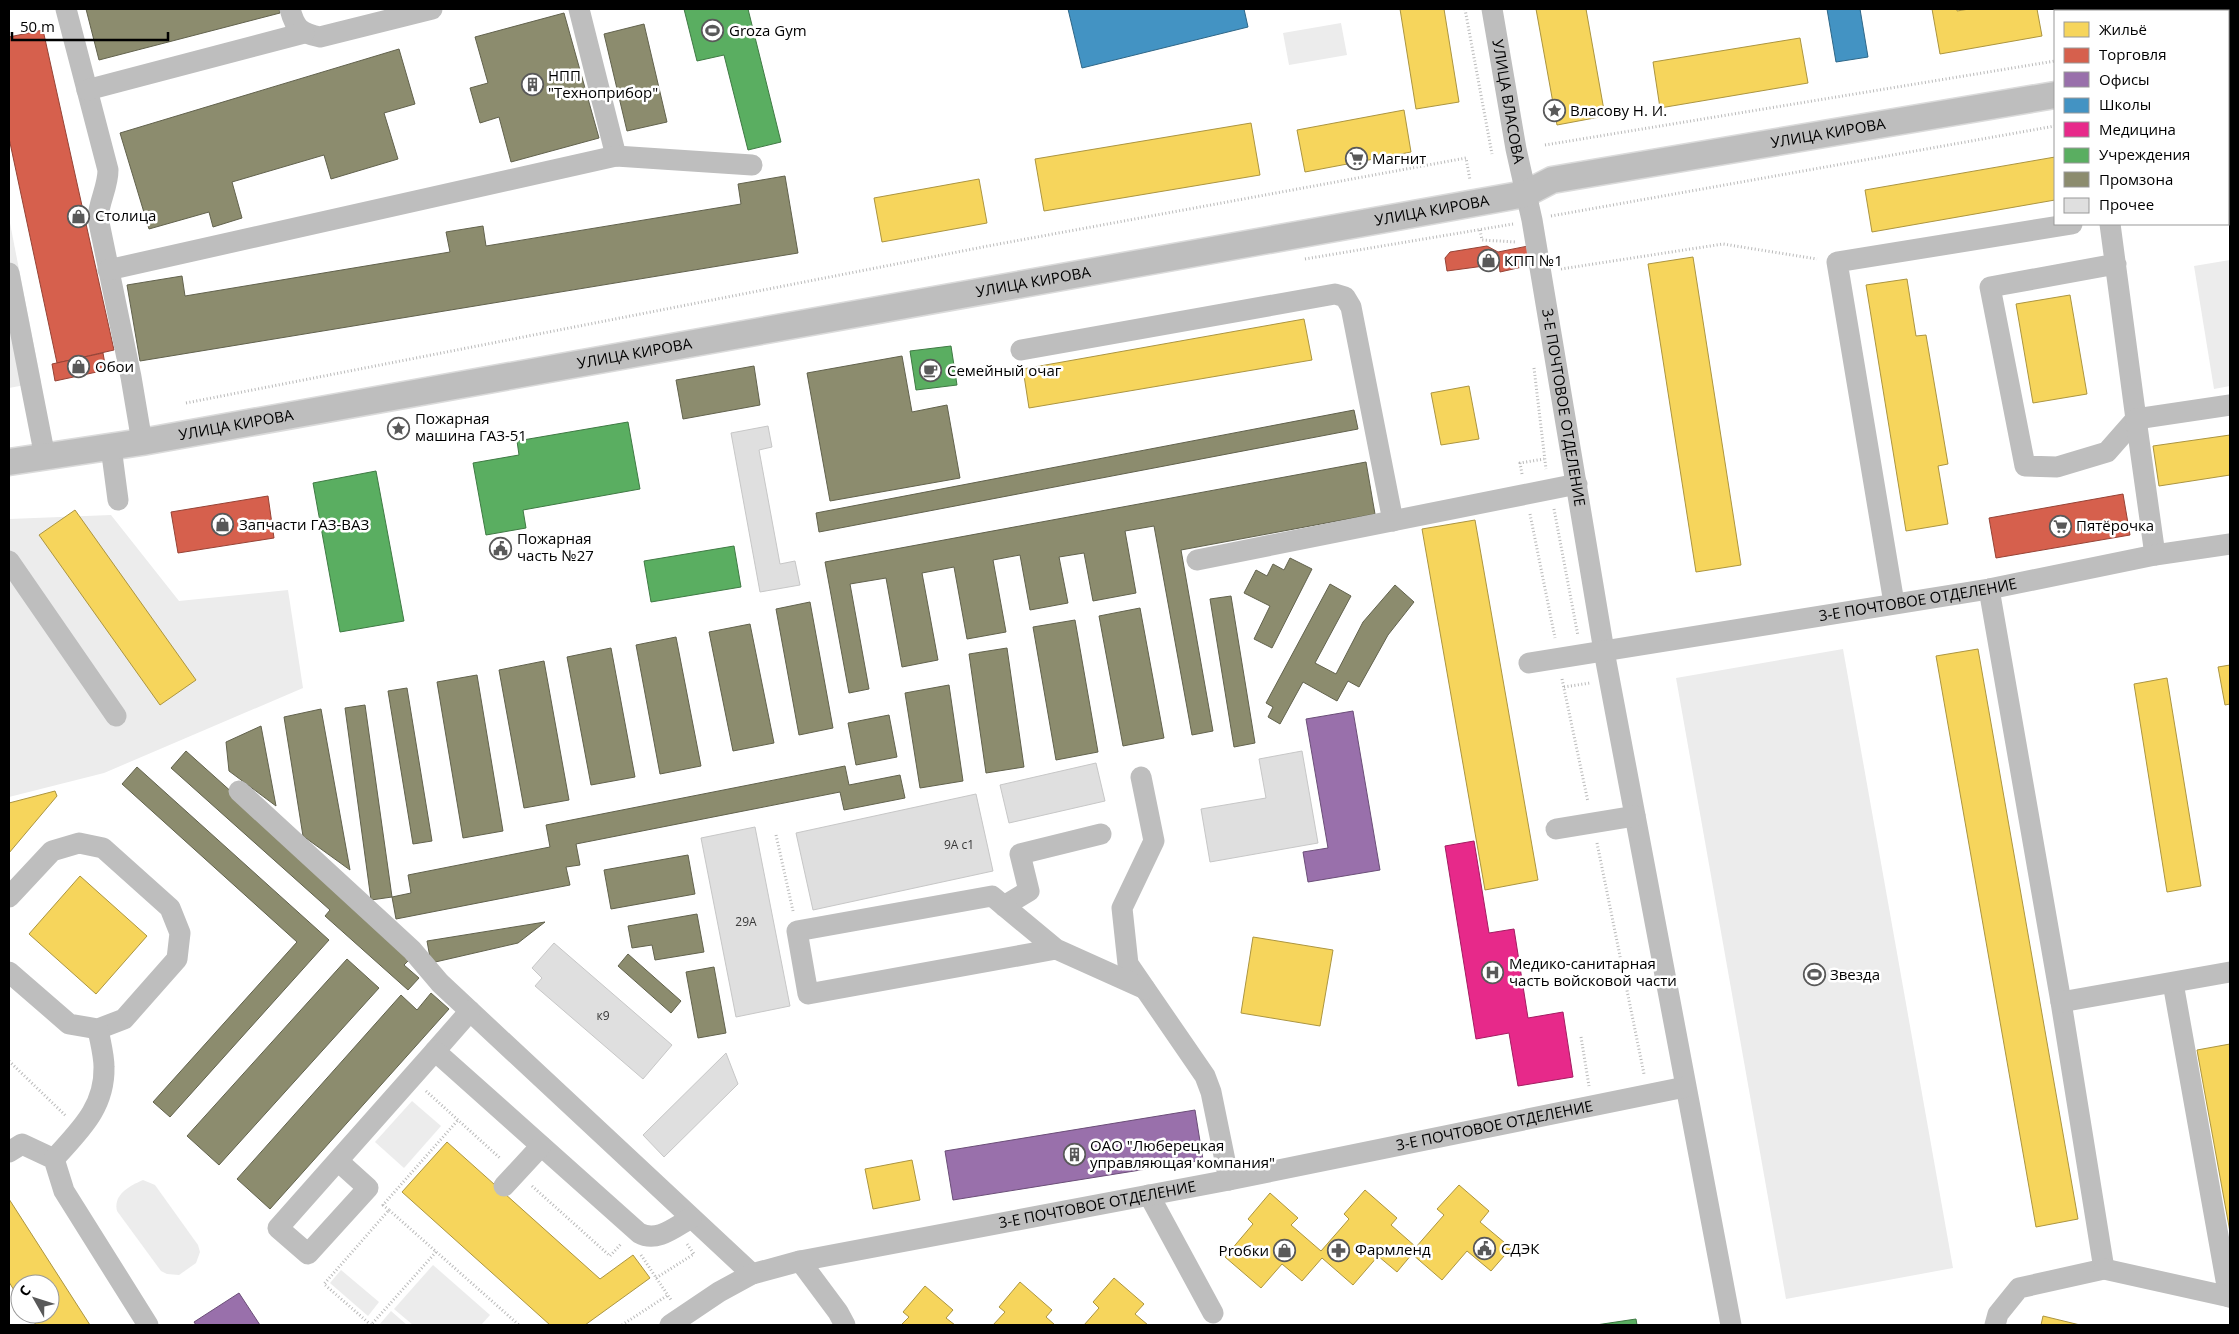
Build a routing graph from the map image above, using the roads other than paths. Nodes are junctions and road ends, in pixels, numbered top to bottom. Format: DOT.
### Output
graph roads {
  1 [pos="66,9"];
  2 [pos="290,9"];
  3 [pos="432,9"];
  4 [pos="579,9"];
  5 [pos="1492,9"];
  6 [pos="304,33"];
  7 [pos="87,90"];
  8 [pos="2054,94"];
  9 [pos="616,156"];
  10 [pos="752,164"];
  11 [pos="1525,194"];
  12 [pos="2066,225"];
  13 [pos="2110,225"];
  14 [pos="2116,264"];
  15 [pos="108,270"];
  16 [pos="9,273"];
  17 [pos="1021,350"];
  18 [pos="2230,405"];
  19 [pos="2136,419"];
  20 [pos="142,442"];
  21 [pos="111,447"];
  22 [pos="45,457"];
  23 [pos="9,462"];
  24 [pos="1577,484"];
  25 [pos="118,500"];
  26 [pos="1393,521"];
  27 [pos="2230,544"];
  28 [pos="2155,555"];
  29 [pos="1197,560"];
  30 [pos="9,561"];
  31 [pos="1989,589"];
  32 [pos="1894,603"];
  33 [pos="1604,652"];
  34 [pos="1529,663"];
  35 [pos="116,716"];
  36 [pos="1141,777"];
  37 [pos="238,791"];
  38 [pos="1635,816"];
  39 [pos="1556,829"];
  40 [pos="1101,834"];
  41 [pos="9,897"];
  42 [pos="1004,906"];
  43 [pos="1056,949"];
  44 [pos="9,972"];
  45 [pos="2230,972"];
  46 [pos="2173,983"];
  47 [pos="1145,989"];
  48 [pos="2061,1002"];
  49 [pos="470,1011"];
  50 [pos="98,1029"];
  51 [pos="436,1051"];
  52 [pos="1685,1087"];
  53 [pos="541,1146"];
  54 [pos="9,1152"];
  55 [pos="54,1159"];
  56 [pos="338,1161"];
  57 [pos="1229,1180"];
  58 [pos="504,1186"];
  59 [pos="1149,1195"];
  60 [pos="691,1218"];
  61 [pos="800,1261"];
  62 [pos="2104,1269"];
  63 [pos="752,1274"];
  64 [pos="2230,1297"];
  65 [pos="696,1319"];
  66 [pos="1213,1321"];
  67 [pos="148,1325"];
  68 [pos="670,1325"];
  69 [pos="845,1325"];
  70 [pos="1731,1325"];
  71 [pos="1995,1325"];
  1 -- 7 [label="street"];
  2 -- 6 [label="street"];
  3 -- 6 [label="street"];
  4 -- 9 [label="street"];
  5 -- 11 [label="street, УЛИЦА ВЛАСОВА"];
  6 -- 7 [label="street"];
  7 -- 15 [label="street"];
  8 -- 11 [label="main road, УЛИЦА КИРОВА"];
  9 -- 10 [label="street"];
  9 -- 15 [label="street"];
  11 -- 20 [label="main road, УЛИЦА КИРОВА"];
  11 -- 24 [label="street, 3-Е ПОЧТОВОЕ ОТДЕЛЕНИЕ"];
  12 -- 32 [label="street"];
  13 -- 14 [label="street"];
  14 -- 19 [label="street"];
  14 -- 19 [label="street"];
  15 -- 20 [label="street"];
  16 -- 22 [label="street"];
  17 -- 26 [label="street"];
  18 -- 19 [label="street"];
  19 -- 28 [label="street"];
  20 -- 21 [label="main road, УЛИЦА КИРОВА"];
  21 -- 22 [label="main road, УЛИЦА КИРОВА"];
  21 -- 25 [label="street"];
  22 -- 23 [label="main road, УЛИЦА КИРОВА"];
  24 -- 26 [label="street"];
  24 -- 33 [label="street, 3-Е ПОЧТОВОЕ ОТДЕЛЕНИЕ"];
  26 -- 29 [label="street"];
  27 -- 28 [label="street, 3-Е ПОЧТОВОЕ ОТДЕЛЕНИЕ"];
  28 -- 31 [label="street, 3-Е ПОЧТОВОЕ ОТДЕЛЕНИЕ"];
  30 -- 35 [label="street"];
  31 -- 32 [label="street, 3-Е ПОЧТОВОЕ ОТДЕЛЕНИЕ"];
  31 -- 48 [label="street"];
  32 -- 33 [label="street, 3-Е ПОЧТОВОЕ ОТДЕЛЕНИЕ"];
  33 -- 34 [label="street"];
  33 -- 38 [label="street, 3-Е ПОЧТОВОЕ ОТДЕЛЕНИЕ"];
  36 -- 47 [label="street"];
  37 -- 49 [label="street"];
  38 -- 39 [label="street"];
  38 -- 52 [label="street, 3-Е ПОЧТОВОЕ ОТДЕЛЕНИЕ"];
  40 -- 42 [label="street"];
  41 -- 50 [label="street"];
  42 -- 43 [label="street"];
  42 -- 43 [label="street"];
  43 -- 47 [label="street"];
  44 -- 50 [label="street"];
  45 -- 46 [label="street"];
  46 -- 48 [label="street"];
  46 -- 64 [label="street"];
  47 -- 57 [label="street"];
  48 -- 62 [label="street"];
  49 -- 51 [label="street"];
  49 -- 60 [label="street"];
  50 -- 55 [label="street"];
  51 -- 53 [label="street"];
  51 -- 56 [label="street"];
  52 -- 57 [label="street, 3-Е ПОЧТОВОЕ ОТДЕЛЕНИЕ"];
  52 -- 70 [label="street, 3-Е ПОЧТОВОЕ ОТДЕЛЕНИЕ"];
  53 -- 58 [label="street"];
  53 -- 60 [label="street"];
  54 -- 55 [label="street"];
  55 -- 67 [label="street"];
  57 -- 59 [label="street, 3-Е ПОЧТОВОЕ ОТДЕЛЕНИЕ"];
  59 -- 61 [label="street, 3-Е ПОЧТОВОЕ ОТДЕЛЕНИЕ"];
  59 -- 66 [label="street"];
  60 -- 63 [label="street"];
  61 -- 63 [label="street, 3-Е ПОЧТОВОЕ ОТДЕЛЕНИЕ"];
  61 -- 69 [label="street"];
  62 -- 64 [label="street"];
  62 -- 71 [label="street"];
  63 -- 65 [label="street, 3-Е ПОЧТОВОЕ ОТДЕЛЕНИЕ"];
  65 -- 68 [label="street, 3-Е ПОЧТОВОЕ ОТДЕЛЕНИЕ"];
}
